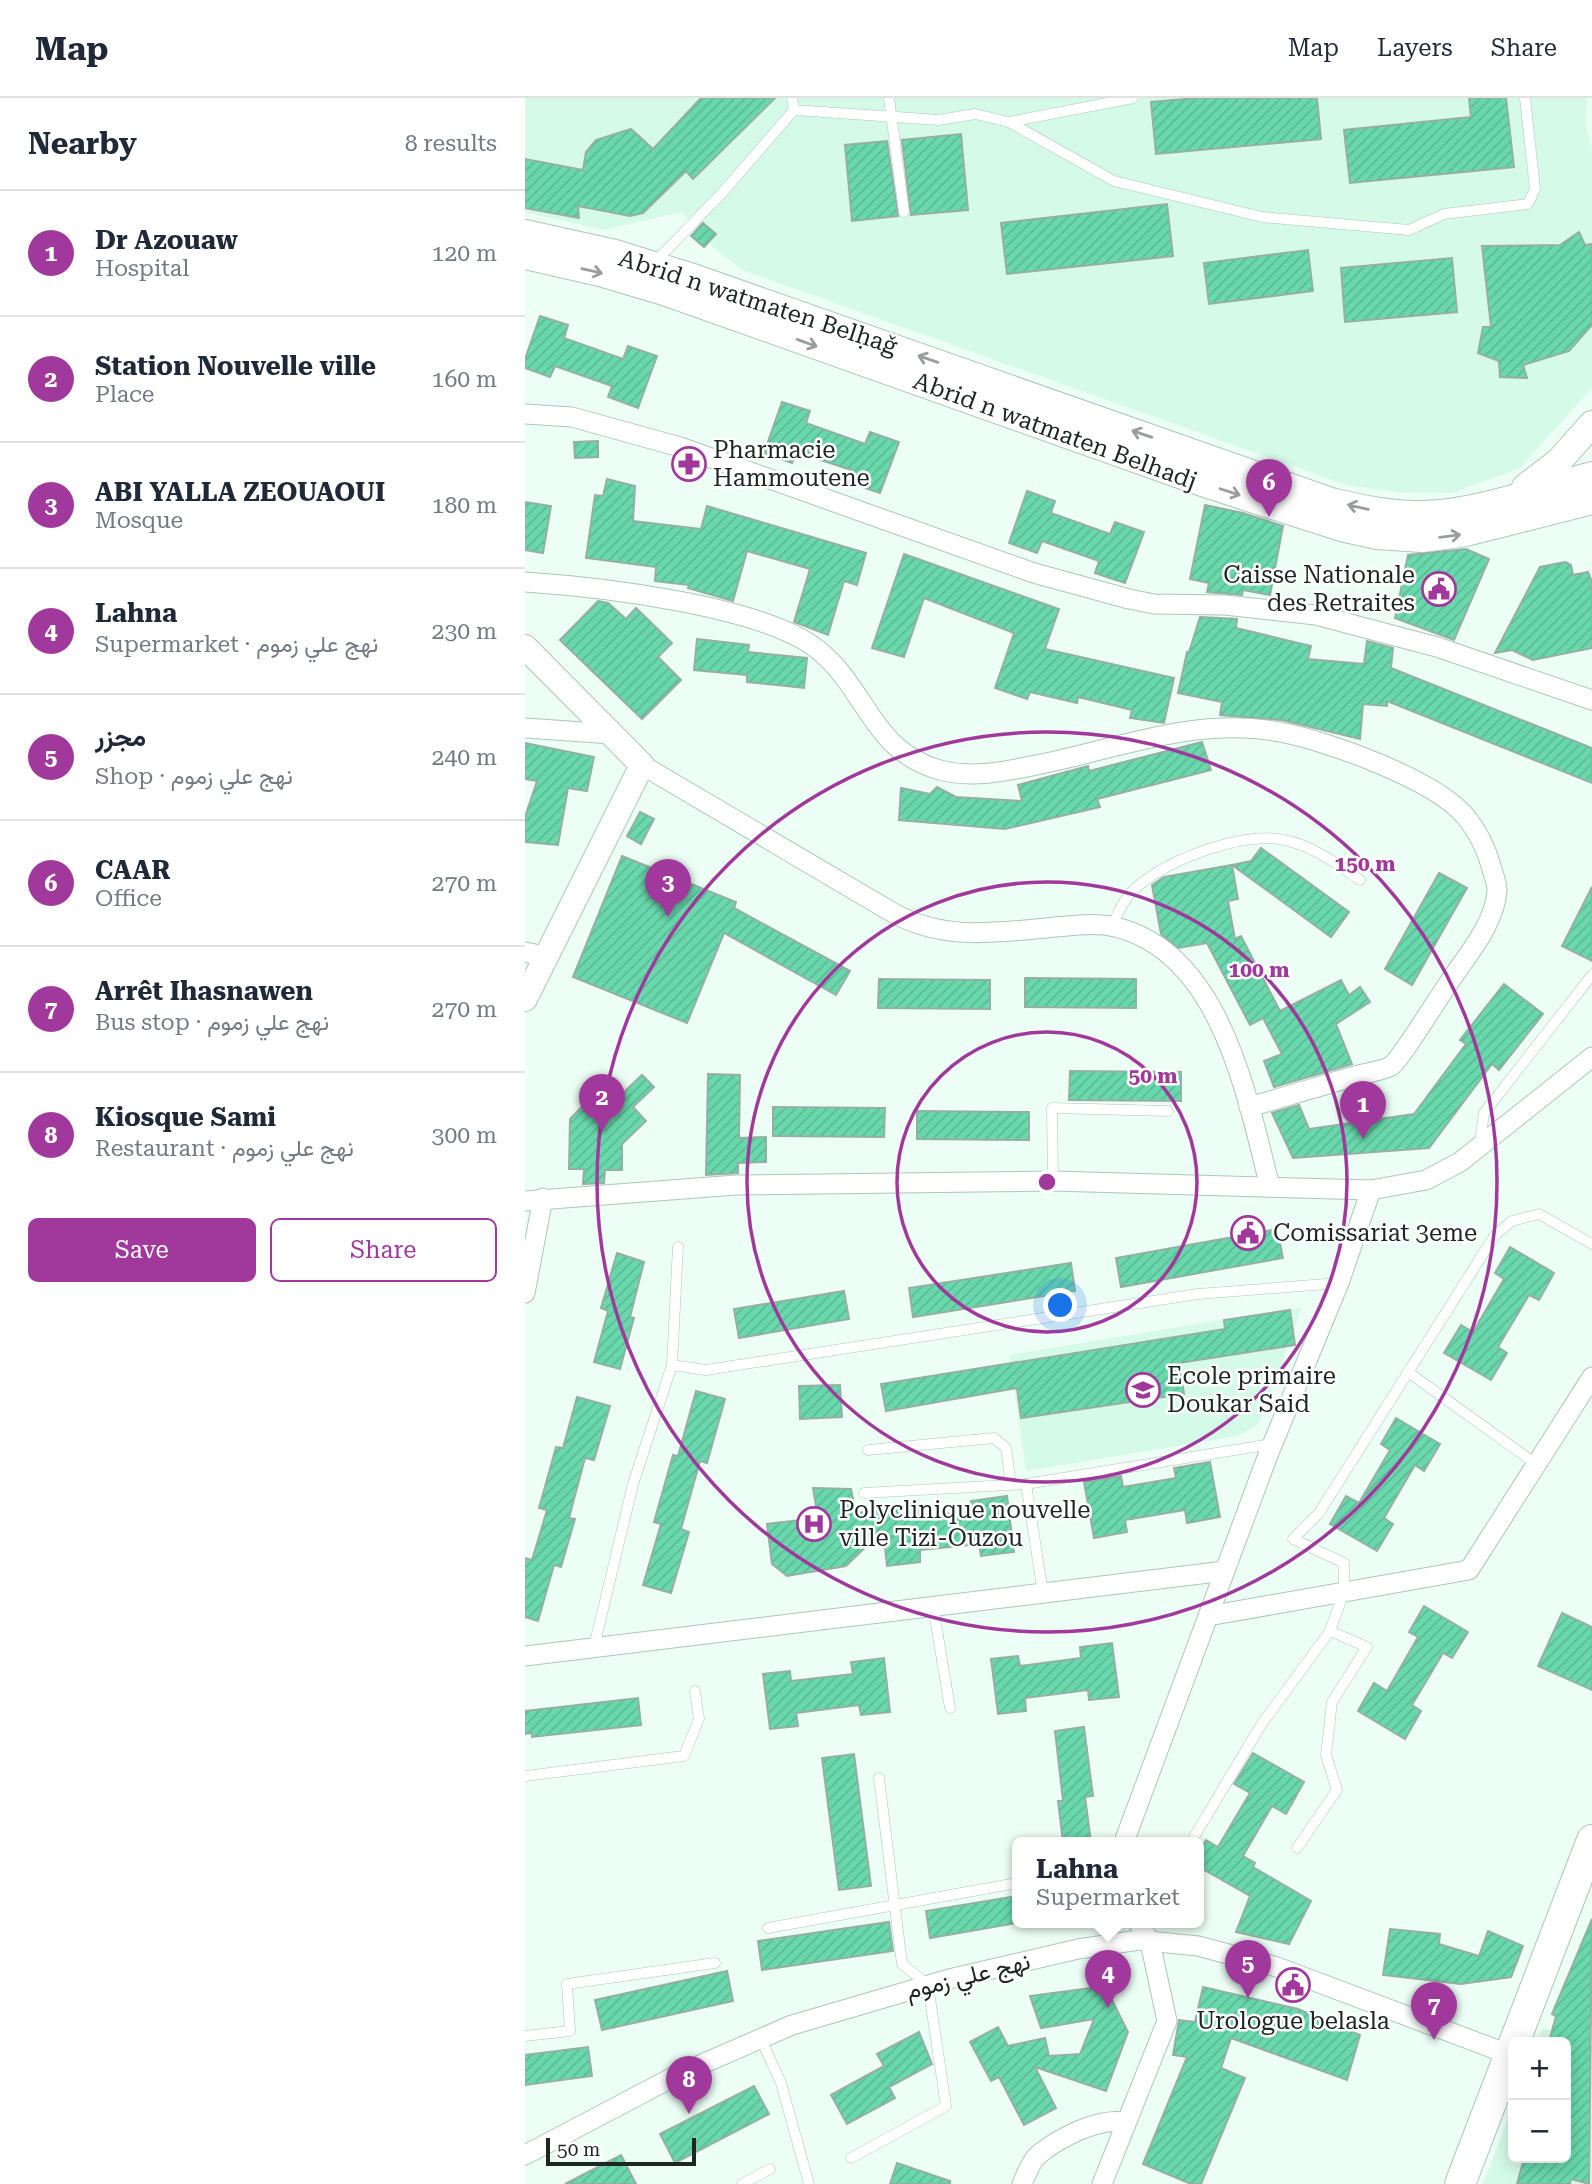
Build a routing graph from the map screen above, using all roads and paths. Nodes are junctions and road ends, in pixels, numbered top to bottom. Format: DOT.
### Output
graph roads {
  1 [pos="792,98"];
  2 [pos="889,98"];
  3 [pos="1133,98"];
  4 [pos="1525,98"];
  5 [pos="794,110"];
  6 [pos="891,117"];
  7 [pos="1009,122"];
  8 [pos="904,212"];
  9 [pos="525,233"];
  10 [pos="525,256"];
  11 [pos="652,265"];
  12 [pos="525,414"];
  13 [pos="1592,424"];
  14 [pos="1592,475"];
  15 [pos="1507,498"];
  16 [pos="1592,501"];
  17 [pos="525,582"];
  18 [pos="525,647"];
  19 [pos="1592,700"];
  20 [pos="525,728"];
  21 [pos="613,734"];
  22 [pos="642,765"];
  23 [pos="1360,880"];
  24 [pos="1113,926"];
  25 [pos="535,954"];
  26 [pos="1592,975"];
  27 [pos="525,999"];
  28 [pos="1592,1057"];
  29 [pos="1249,1107"];
  30 [pos="1168,1111"];
  31 [pos="1479,1147"];
  32 [pos="1053,1181"];
  33 [pos="1270,1187"];
  34 [pos="1371,1190"];
  35 [pos="534,1200"];
  36 [pos="1592,1244"];
  37 [pos="678,1247"];
  38 [pos="1339,1283"];
  39 [pos="525,1293"];
  40 [pos="672,1365"];
  41 [pos="1408,1372"];
  42 [pos="1592,1377"];
  43 [pos="1273,1444"];
  44 [pos="868,1450"];
  45 [pos="1536,1464"];
  46 [pos="1025,1484"];
  47 [pos="1011,1485"];
  48 [pos="864,1493"];
  49 [pos="1225,1571"];
  50 [pos="1344,1592"];
  51 [pos="1043,1593"];
  52 [pos="933,1606"];
  53 [pos="1208,1616"];
  54 [pos="1329,1631"];
  55 [pos="594,1647"];
  56 [pos="525,1656"];
  57 [pos="695,1690"];
  58 [pos="950,1708"];
  59 [pos="525,1776"];
  60 [pos="879,1778"];
  61 [pos="1126,1837"];
  62 [pos="1194,1837"];
  63 [pos="1592,1840"];
  64 [pos="1297,1848"];
  65 [pos="1012,1884"];
  66 [pos="895,1905"];
  67 [pos="768,1928"];
  68 [pos="1142,1928"];
  69 [pos="1150,1942"];
  70 [pos="715,1963"];
  71 [pos="929,1985"];
  72 [pos="525,2036"];
  73 [pos="1515,2037"];
  74 [pos="761,2039"];
  75 [pos="1508,2054"];
  76 [pos="1124,2122"];
  77 [pos="525,2155"];
  78 [pos="852,2158"];
  79 [pos="770,2169"];
  80 [pos="742,2184"];
  81 [pos="809,2184"];
  82 [pos="1022,2184"];
  83 [pos="1102,2184"];
  84 [pos="1460,2184"];
  1 -- 5 [label="lane"];
  2 -- 6 [label="lane"];
  3 -- 7 [label="lane"];
  4 -- 7 [label="lane"];
  5 -- 6 [label="lane"];
  5 -- 11 [label="lane"];
  6 -- 7 [label="lane"];
  6 -- 8 [label="lane"];
  9 -- 11 [label="main road, Abrid n watmaten Belḥaǧ"];
  10 -- 16 [label="main road, Abrid n watmaten Belhadj, one-way"];
  15 -- 11 [label="main road, Abrid n watmaten Belḥaǧ, one-way"];
  12 -- 19 [label="street"];
  13 -- 15 [label="main road"];
  14 -- 15 [label="main road, Abrid n watmaten Belḥaǧ"];
  17 -- 29 [label="street"];
  18 -- 21 [label="street"];
  20 -- 21 [label="street"];
  21 -- 22 [label="street"];
  22 -- 24 [label="street"];
  22 -- 25 [label="street"];
  23 -- 24 [label="lane"];
  24 -- 29 [label="street"];
  25 -- 27 [label="street"];
  26 -- 31 [label="lane"];
  28 -- 31 [label="street"];
  29 -- 33 [label="street"];
  30 -- 32 [label="lane"];
  31 -- 34 [label="street"];
  32 -- 33 [label="street"];
  32 -- 35 [label="street"];
  33 -- 34 [label="street"];
  34 -- 38 [label="street"];
  35 -- 39 [label="street"];
  36 -- 41 [label="lane"];
  37 -- 40 [label="lane"];
  38 -- 40 [label="lane"];
  38 -- 43 [label="street"];
  40 -- 55 [label="lane"];
  41 -- 45 [label="lane"];
  41 -- 50 [label="lane"];
  42 -- 45 [label="street"];
  43 -- 46 [label="lane"];
  43 -- 49 [label="street"];
  44 -- 47 [label="lane"];
  45 -- 50 [label="street"];
  46 -- 47 [label="lane"];
  46 -- 51 [label="lane"];
  47 -- 48 [label="lane"];
  49 -- 51 [label="street"];
  49 -- 53 [label="street"];
  50 -- 53 [label="street"];
  50 -- 54 [label="lane"];
  51 -- 52 [label="street"];
  52 -- 55 [label="street"];
  52 -- 58 [label="lane"];
  53 -- 61 [label="street"];
  54 -- 62 [label="lane"];
  54 -- 64 [label="lane"];
  55 -- 56 [label="street"];
  57 -- 59 [label="lane"];
  60 -- 66 [label="lane"];
  63 -- 73 [label="main road"];
  65 -- 66 [label="lane"];
  66 -- 67 [label="lane"];
  66 -- 71 [label="lane"];
  68 -- 69 [label="street"];
  69 -- 71 [label="street, نهج علي زموم"];
  69 -- 75 [label="street, نهج علي زموم"];
  69 -- 76 [label="street"];
  70 -- 72 [label="lane"];
  71 -- 74 [label="street, نهج علي زموم"];
  71 -- 78 [label="lane"];
  74 -- 77 [label="street, نهج علي زموم"];
  74 -- 81 [label="lane"];
  75 -- 84 [label="main road"];
  76 -- 82 [label="street"];
  76 -- 83 [label="street"];
  79 -- 80 [label="lane"];
}
